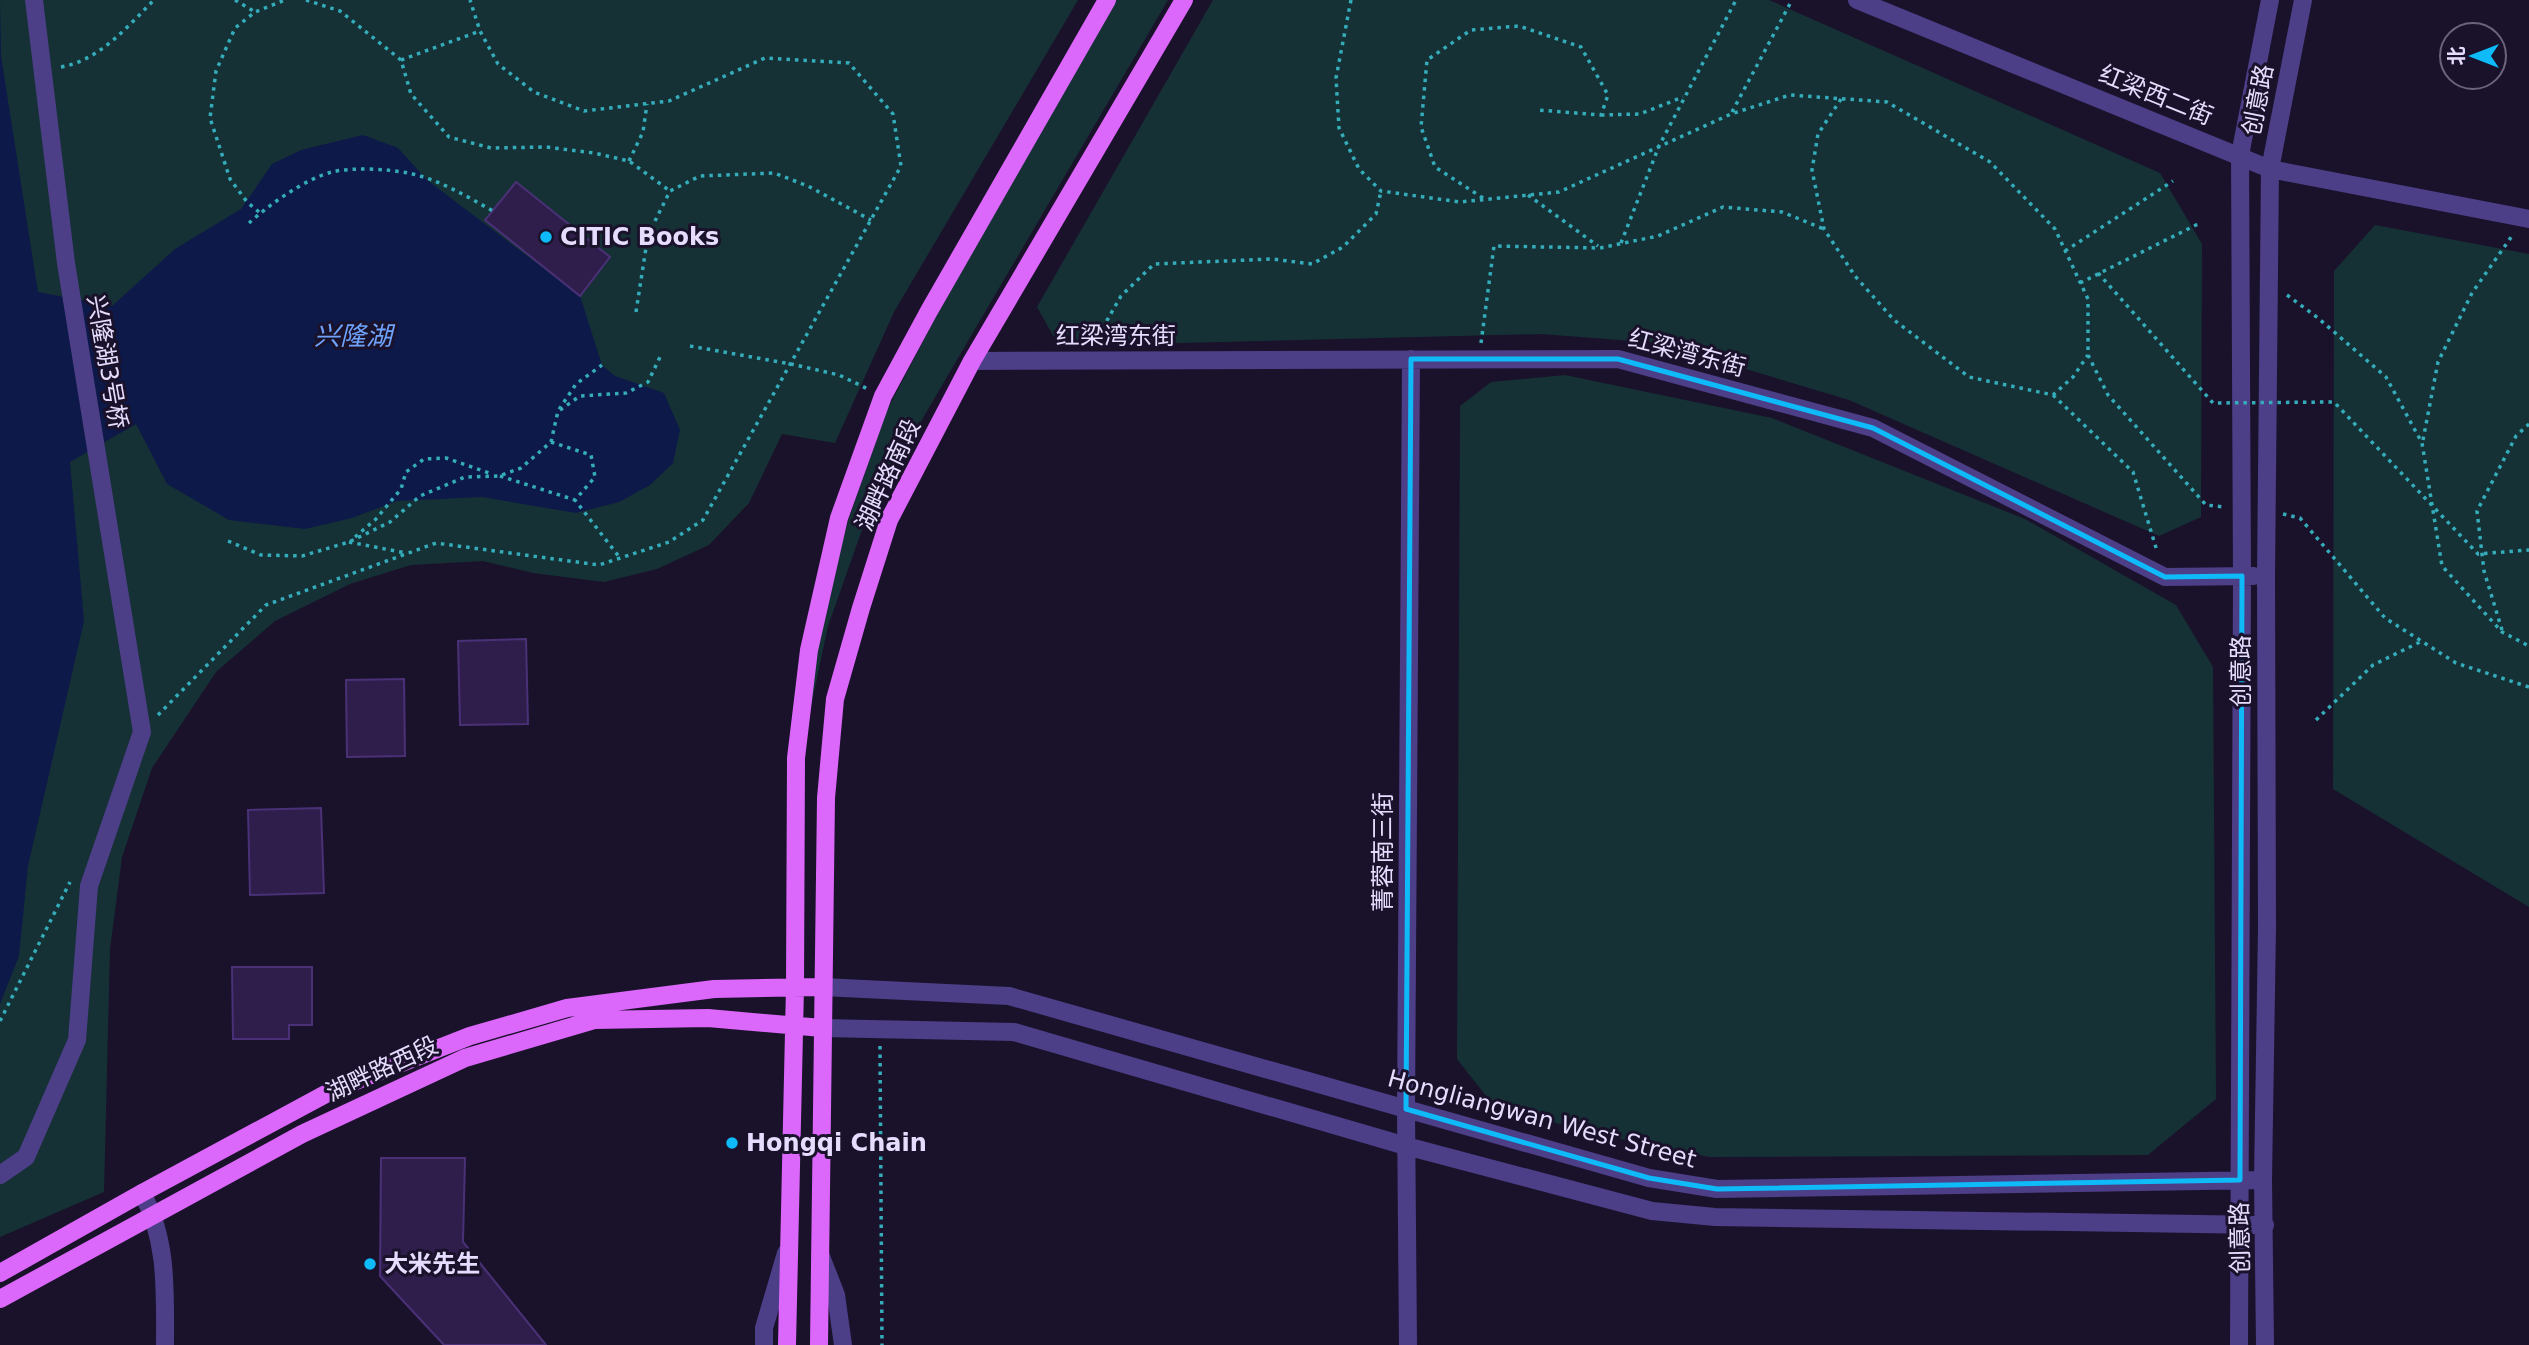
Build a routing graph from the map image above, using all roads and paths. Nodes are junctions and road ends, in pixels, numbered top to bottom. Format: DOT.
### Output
graph roads {
  1 [pos="34,0"];
  2 [pos="154,0"];
  3 [pos="235,0"];
  4 [pos="285,0"];
  5 [pos="306,0"];
  6 [pos="470,0"];
  7 [pos="1107,0"];
  8 [pos="1184,0"];
  9 [pos="1352,0"];
  10 [pos="1736,0"];
  11 [pos="1792,0"];
  12 [pos="1857,0"];
  13 [pos="2270,0"];
  14 [pos="2303,0"];
  15 [pos="255,12"];
  16 [pos="480,31"];
  17 [pos="401,60"];
  18 [pos="43,70"];
  19 [pos="1685,96"];
  20 [pos="1841,98"];
  21 [pos="647,103"];
  22 [pos="1538,110"];
  23 [pos="1731,114"];
  24 [pos="1601,115"];
  25 [pos="1659,146"];
  26 [pos="2240,155"];
  27 [pos="629,161"];
  28 [pos="2270,169"];
  29 [pos="2173,181"];
  30 [pos="670,191"];
  31 [pos="1381,191"];
  32 [pos="1528,195"];
  33 [pos="1485,199"];
  34 [pos="493,211"];
  35 [pos="260,213"];
  36 [pos="2526,219"];
  37 [pos="871,220"];
  38 [pos="249,223"];
  39 [pos="2200,223"];
  40 [pos="1824,229"];
  41 [pos="1621,243"];
  42 [pos="1600,248"];
  43 [pos="2065,251"];
  44 [pos="2098,273"];
  45 [pos="2268,281"];
  46 [pos="2080,283"];
  47 [pos="636,313"];
  48 [pos="690,346"];
  49 [pos="2088,355"];
  50 [pos="660,357"];
  51 [pos="1410,359"];
  52 [pos="1479,359"];
  53 [pos="1084,360"];
  54 [pos="972,361"];
  55 [pos="791,364"];
  56 [pos="602,365"];
  57 [pos="2053,395"];
  58 [pos="883,396"];
  59 [pos="558,411"];
  60 [pos="2529,424"];
  61 [pos="551,442"];
  62 [pos="2422,443"];
  63 [pos="499,476"];
  64 [pos="575,500"];
  65 [pos="2242,510"];
  66 [pos="2266,510"];
  67 [pos="228,541"];
  68 [pos="349,542"];
  69 [pos="2529,550"];
  70 [pos="408,553"];
  71 [pos="620,558"];
  72 [pos="2242,576"];
  73 [pos="2266,576"];
  74 [pos="2165,577"];
  75 [pos="2502,632"];
  76 [pos="2422,641"];
  77 [pos="2529,646"];
  78 [pos="2529,687"];
  79 [pos="2316,720"];
  80 [pos="142,732"];
  81 [pos="76,874"];
  82 [pos="822,987"];
  83 [pos="794,988"];
  84 [pos="0,1021"];
  85 [pos="794,1025"];
  86 [pos="822,1028"];
  87 [pos="880,1030"];
  88 [pos="1406,1108"];
  89 [pos="1406,1146"];
  90 [pos="0,1175"];
  91 [pos="2240,1180"];
  92 [pos="2263,1180"];
  93 [pos="142,1193"];
  94 [pos="154,1215"];
  95 [pos="2238,1224"];
  96 [pos="2265,1225"];
  97 [pos="788,1247"];
  98 [pos="818,1250"];
  99 [pos="0,1273"];
  100 [pos="0,1299"];
  101 [pos="165,1345"];
  102 [pos="764,1345"];
  103 [pos="788,1345"];
  104 [pos="818,1345"];
  105 [pos="843,1345"];
  106 [pos="882,1345"];
  107 [pos="1408,1345"];
  108 [pos="2239,1345"];
  109 [pos="2265,1345"];
  1 -- 18 [label="street, 兴隆湖3号桥"];
  2 -- 18 [label="path"];
  3 -- 15 [label="path"];
  4 -- 15 [label="path"];
  5 -- 17 [label="path"];
  6 -- 16 [label="path"];
  7 -- 58 [label="main road, 湖畔路南段"];
  8 -- 54 [label="main road, 湖畔路南段"];
  9 -- 31 [label="path"];
  10 -- 19 [label="path"];
  11 -- 23 [label="path"];
  12 -- 26 [label="street, 红梁西二街"];
  13 -- 26 [label="street, 创意路"];
  14 -- 28 [label="street, 创意路"];
  15 -- 35 [label="path"];
  16 -- 17 [label="path"];
  16 -- 21 [label="path"];
  17 -- 27 [label="path"];
  18 -- 80 [label="street, 兴隆湖3号桥"];
  19 -- 24 [label="path"];
  19 -- 25 [label="path"];
  20 -- 23 [label="path"];
  20 -- 40 [label="path"];
  20 -- 43 [label="path"];
  21 -- 27 [label="path"];
  21 -- 37 [label="path"];
  22 -- 24 [label="path"];
  23 -- 25 [label="path"];
  24 -- 33 [label="path"];
  25 -- 32 [label="path"];
  25 -- 41 [label="path"];
  26 -- 28 [label="street, 红梁西二街"];
  26 -- 65 [label="street, 创意路"];
  27 -- 30 [label="path"];
  28 -- 36 [label="street, 红梁西二街"];
  28 -- 45 [label="street, 创意路"];
  29 -- 43 [label="path"];
  30 -- 37 [label="path"];
  30 -- 47 [label="path"];
  31 -- 33 [label="path"];
  31 -- 53 [label="path"];
  32 -- 33 [label="path"];
  32 -- 42 [label="path"];
  34 -- 35 [label="path"];
  35 -- 38 [label="path"];
  36 -- 62 [label="path"];
  37 -- 55 [label="path"];
  39 -- 44 [label="path"];
  40 -- 41 [label="path"];
  40 -- 57 [label="path"];
  41 -- 42 [label="path"];
  42 -- 52 [label="path"];
  43 -- 46 [label="path"];
  44 -- 46 [label="path"];
  44 -- 69 [label="path, bridge"];
  45 -- 62 [label="path"];
  45 -- 66 [label="street, 创意路"];
  46 -- 49 [label="path"];
  48 -- 55 [label="path"];
  49 -- 57 [label="path"];
  49 -- 65 [label="path"];
  50 -- 59 [label="path"];
  51 -- 52 [label="street, 红梁湾东街"];
  51 -- 53 [label="street, 红梁湾东街"];
  51 -- 88 [label="street, 菁蓉南三街"];
  52 -- 74 [label="street, 红梁湾东街"];
  53 -- 54 [label="street, 红梁湾东街"];
  54 -- 82 [label="main road, 湖畔路南段"];
  55 -- 58 [label="path"];
  55 -- 71 [label="path"];
  56 -- 59 [label="path"];
  57 -- 74 [label="path"];
  58 -- 83 [label="main road, 湖畔路南段"];
  59 -- 61 [label="path"];
  60 -- 75 [label="path"];
  61 -- 63 [label="path"];
  61 -- 64 [label="path"];
  62 -- 75 [label="path"];
  63 -- 64 [label="path"];
  63 -- 68 [label="path"];
  63 -- 68 [label="path"];
  64 -- 71 [label="path"];
  65 -- 72 [label="street, 创意路"];
  66 -- 73 [label="street, 创意路"];
  66 -- 76 [label="path"];
  67 -- 68 [label="path"];
  68 -- 70 [label="path"];
  70 -- 71 [label="path"];
  70 -- 80 [label="path"];
  72 -- 73 [label="street, 红梁湾东街"];
  72 -- 74 [label="street, 红梁湾东街"];
  72 -- 91 [label="street, 创意路"];
  73 -- 92 [label="street, 创意路"];
  75 -- 77 [label="path"];
  76 -- 78 [label="path"];
  76 -- 79 [label="path"];
  80 -- 90 [label="street"];
  81 -- 84 [label="path"];
  82 -- 83 [label="main road, 湖畔路西段"];
  82 -- 86 [label="main road, 湖畔路南段"];
  82 -- 88 [label="street, Hongliangwan West Street"];
  83 -- 85 [label="main road, 湖畔路南段"];
  83 -- 93 [label="main road, 湖畔路西段"];
  85 -- 86 [label="main road, 湖畔路西段"];
  85 -- 94 [label="main road, 湖畔路西段"];
  85 -- 97 [label="main road, 湖畔路南段"];
  86 -- 87 [label="street"];
  86 -- 98 [label="main road, 湖畔路南段"];
  87 -- 89 [label="street"];
  87 -- 106 [label="path"];
  88 -- 89 [label="street, 菁蓉南三街"];
  88 -- 91 [label="street, Hongliangwan West Street"];
  89 -- 95 [label="street"];
  89 -- 107 [label="street, 菁蓉南三街"];
  91 -- 92 [label="street, Hongliangwan West Street"];
  91 -- 95 [label="street, 创意路"];
  92 -- 96 [label="street, 创意路"];
  93 -- 94 [label="street"];
  93 -- 99 [label="main road, 湖畔路西段"];
  94 -- 100 [label="main road, 湖畔路西段"];
  94 -- 101 [label="street"];
  95 -- 96 [label="street"];
  95 -- 108 [label="street, 创意路"];
  96 -- 109 [label="street, 创意路"];
  97 -- 102 [label="street"];
  97 -- 103 [label="main road, 湖畔路南段"];
  98 -- 104 [label="main road, 湖畔路南段"];
  98 -- 105 [label="street"];
}
